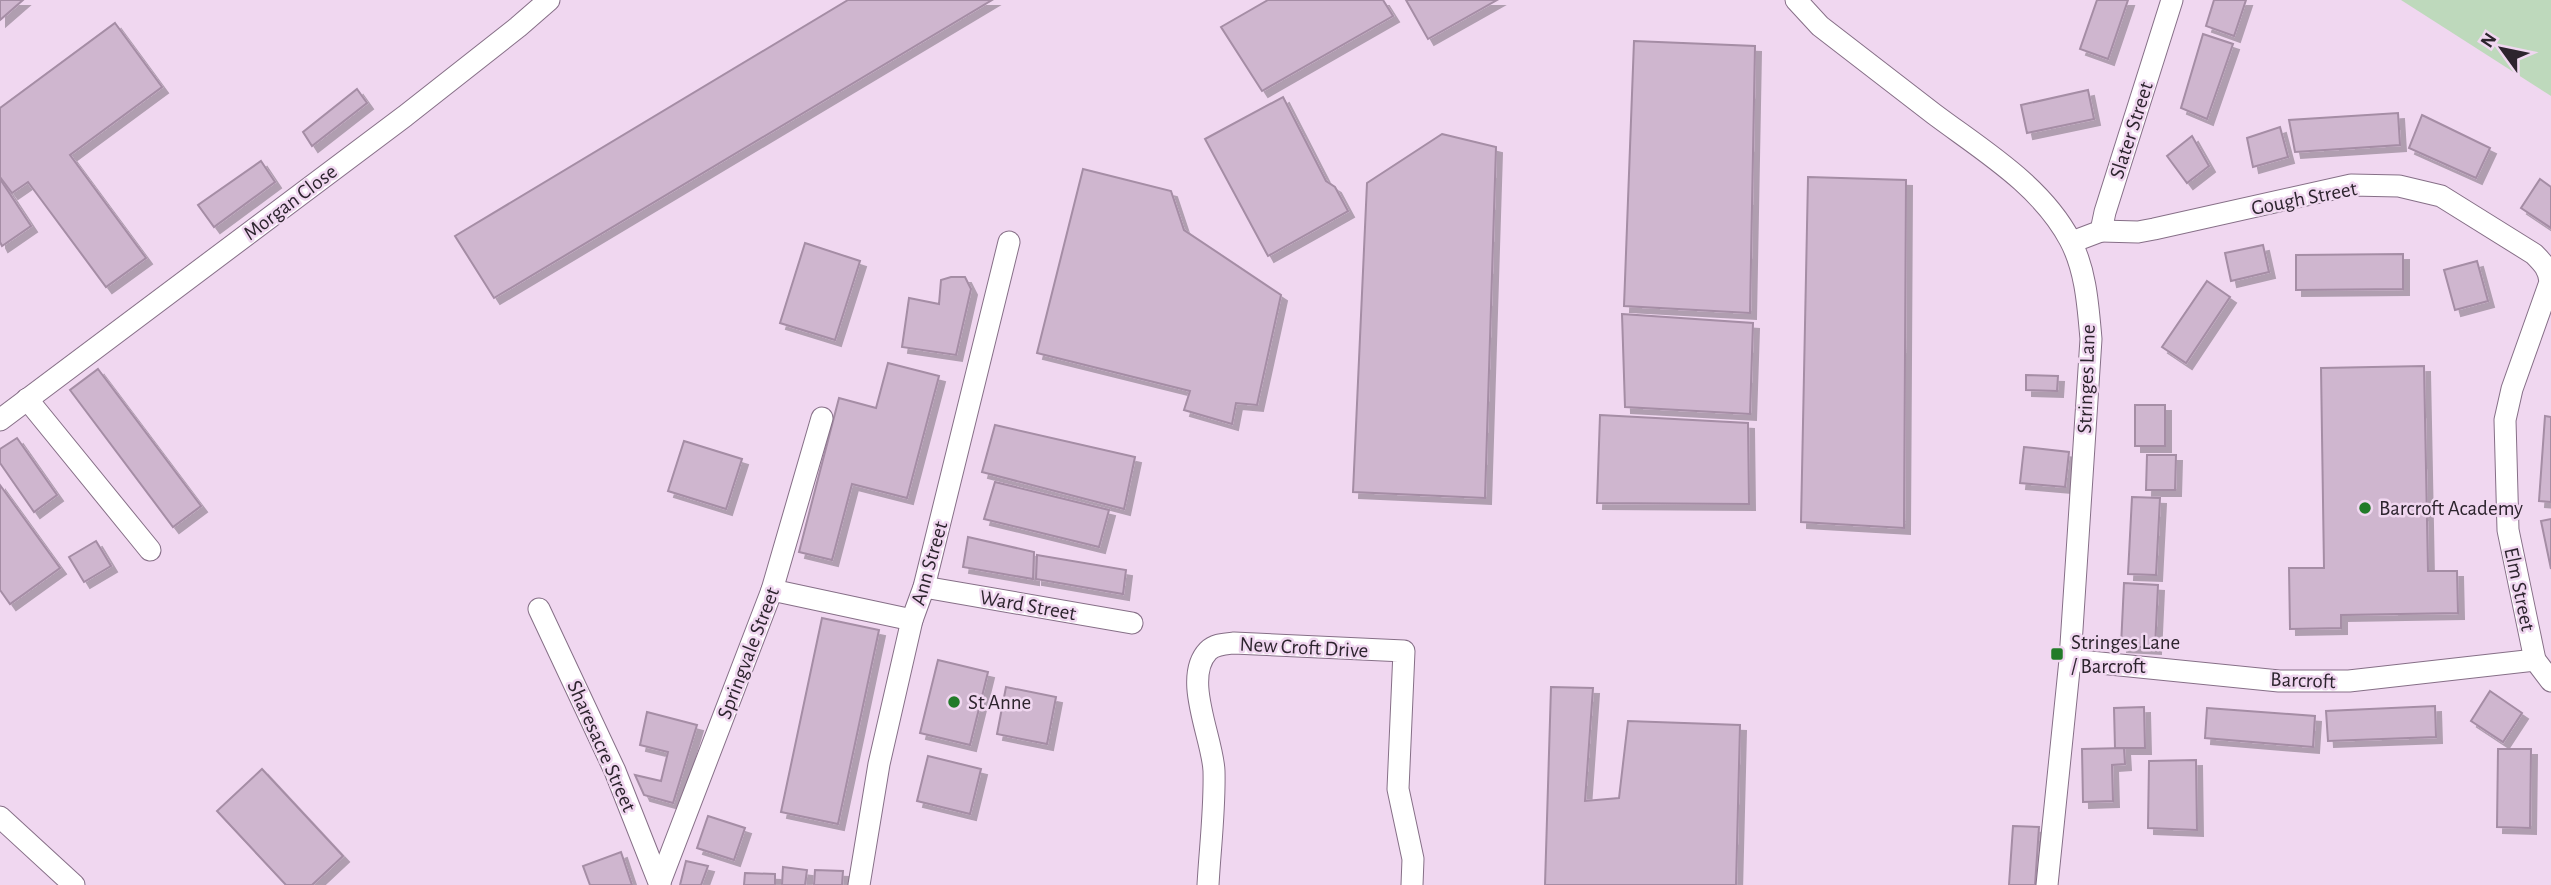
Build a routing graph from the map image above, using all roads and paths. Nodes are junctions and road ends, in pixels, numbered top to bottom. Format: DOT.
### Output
graph roads {
  1 [pos="549,0"];
  2 [pos="1797,0"];
  3 [pos="2172,0"];
  4 [pos="2101,231"];
  5 [pos="1009,242"];
  6 [pos="2072,242"];
  7 [pos="2534,254"];
  8 [pos="27,399"];
  9 [pos="822,418"];
  10 [pos="0,420"];
  11 [pos="150,550"];
  12 [pos="925,587"];
  13 [pos="772,590"];
  14 [pos="540,609"];
  15 [pos="912,620"];
  16 [pos="1132,623"];
  17 [pos="2070,660"];
  18 [pos="2535,660"];
  19 [pos="2551,681"];
  20 [pos="0,817"];
  21 [pos="660,884"];
  22 [pos="74,885"];
  23 [pos="859,885"];
  24 [pos="1208,885"];
  25 [pos="1412,885"];
  26 [pos="2047,885"];
  1 -- 8 [label="street, Morgan Close"];
  2 -- 6 [label="street, Stringes Lane"];
  3 -- 4 [label="street, Slater Street"];
  4 -- 6 [label="street"];
  4 -- 7 [label="street, Gough Street"];
  5 -- 12 [label="street, Ann Street"];
  6 -- 17 [label="street, Stringes Lane"];
  7 -- 18 [label="street, Elm Street"];
  8 -- 10 [label="street, Morgan Close"];
  8 -- 11 [label="street"];
  9 -- 13 [label="street, Springvale Street"];
  12 -- 15 [label="street, Ann Street"];
  12 -- 16 [label="street, Ward Street"];
  13 -- 15 [label="street"];
  13 -- 21 [label="street, Springvale Street"];
  14 -- 21 [label="street, Sharesacre Street"];
  15 -- 23 [label="street, Ann Street"];
  17 -- 18 [label="street, Barcroft"];
  17 -- 26 [label="street, Stringes Lane"];
  18 -- 19 [label="street, Elm Street"];
  20 -- 22 [label="street"];
  24 -- 25 [label="street, New Croft Drive"];
}
